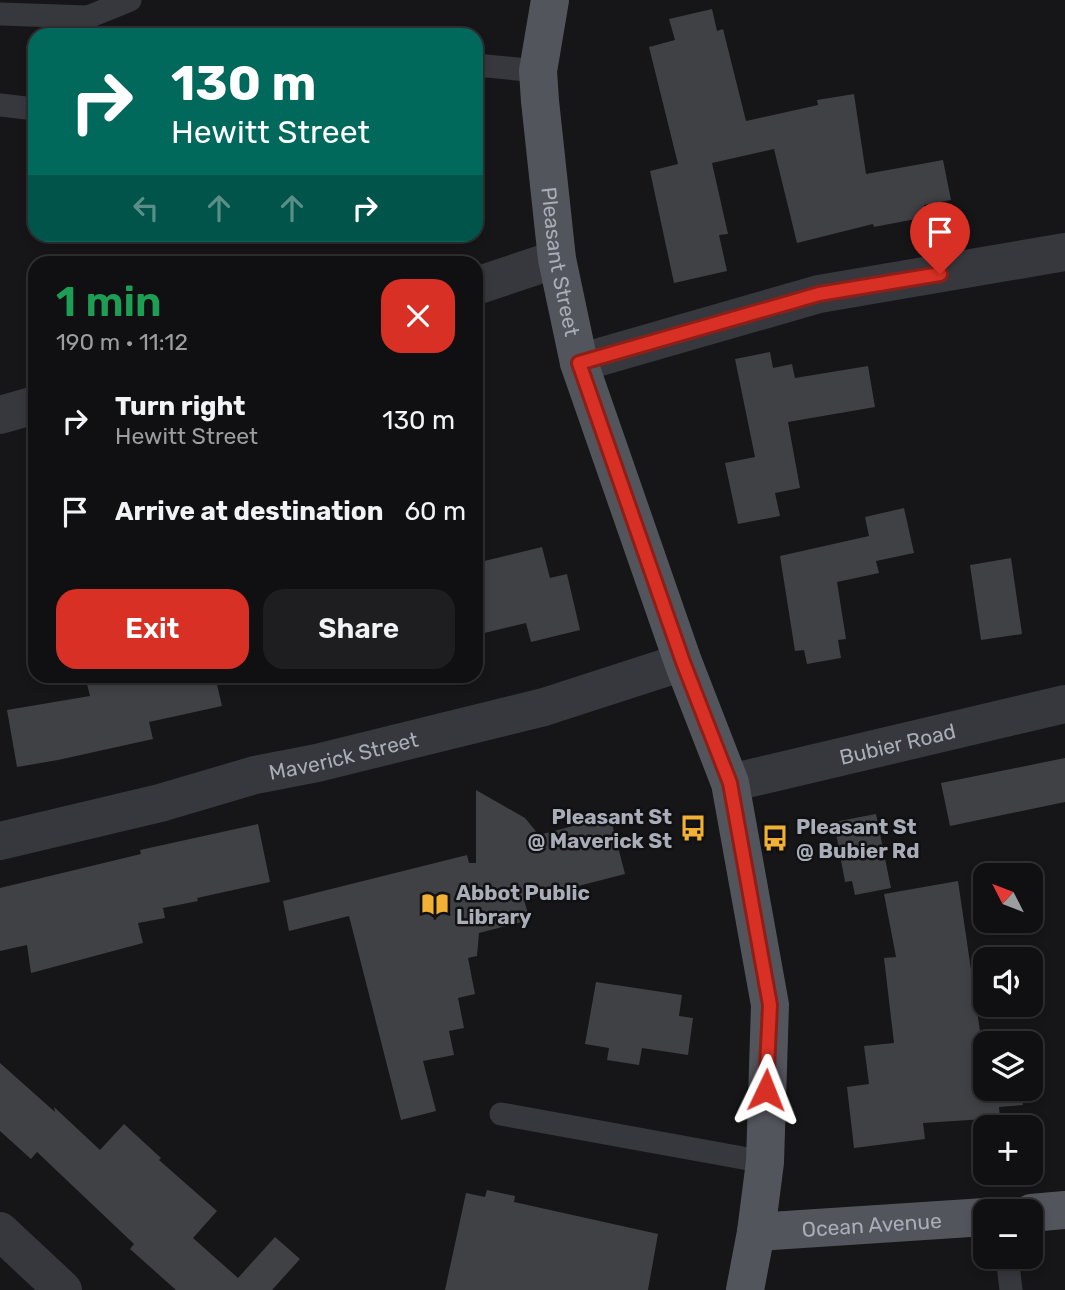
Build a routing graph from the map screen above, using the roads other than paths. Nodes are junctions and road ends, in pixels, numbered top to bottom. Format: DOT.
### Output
graph roads {
  1 [pos="130,0"];
  2 [pos="550,0"];
  3 [pos="0,14"];
  4 [pos="88,17"];
  5 [pos="74,28"];
  6 [pos="483,66"];
  7 [pos="538,71"];
  8 [pos="0,105"];
  9 [pos="28,108"];
  10 [pos="1065,252"];
  11 [pos="557,259"];
  12 [pos="483,284"];
  13 [pos="579,363"];
  14 [pos="28,407"];
  15 [pos="0,415"];
  16 [pos="683,662"];
  17 [pos="1065,704"];
  18 [pos="730,783"];
  19 [pos="0,841"];
  20 [pos="501,1114"];
  21 [pos="765,1162"];
  22 [pos="1065,1210"];
  23 [pos="1043,1212"];
  24 [pos="973,1218"];
  25 [pos="0,1231"];
  26 [pos="756,1232"];
  27 [pos="1009,1269"];
  28 [pos="63,1290"];
  29 [pos="745,1290"];
  30 [pos="1011,1290"];
  1 -- 4 [label="lane"];
  2 -- 7 [label="main road, Pleasant Street"];
  3 -- 4 [label="lane"];
  4 -- 5 [label="lane"];
  6 -- 7 [label="lane"];
  7 -- 11 [label="main road, Pleasant Street"];
  8 -- 9 [label="lane"];
  10 -- 13 [label="street"];
  11 -- 12 [label="street"];
  11 -- 13 [label="main road, Pleasant Street"];
  13 -- 16 [label="main road, Pleasant Street"];
  14 -- 15 [label="street"];
  16 -- 18 [label="main road, Pleasant Street"];
  16 -- 19 [label="street, Maverick Street"];
  17 -- 18 [label="street, Bubier Road"];
  18 -- 21 [label="main road, Pleasant Street"];
  20 -- 21 [label="lane"];
  21 -- 26 [label="main road, Pleasant Street"];
  22 -- 23 [label="main road"];
  24 -- 26 [label="main road, Ocean Avenue"];
  25 -- 28 [label="street"];
  26 -- 29 [label="main road, Pleasant Street"];
  27 -- 30 [label="lane"];
}
